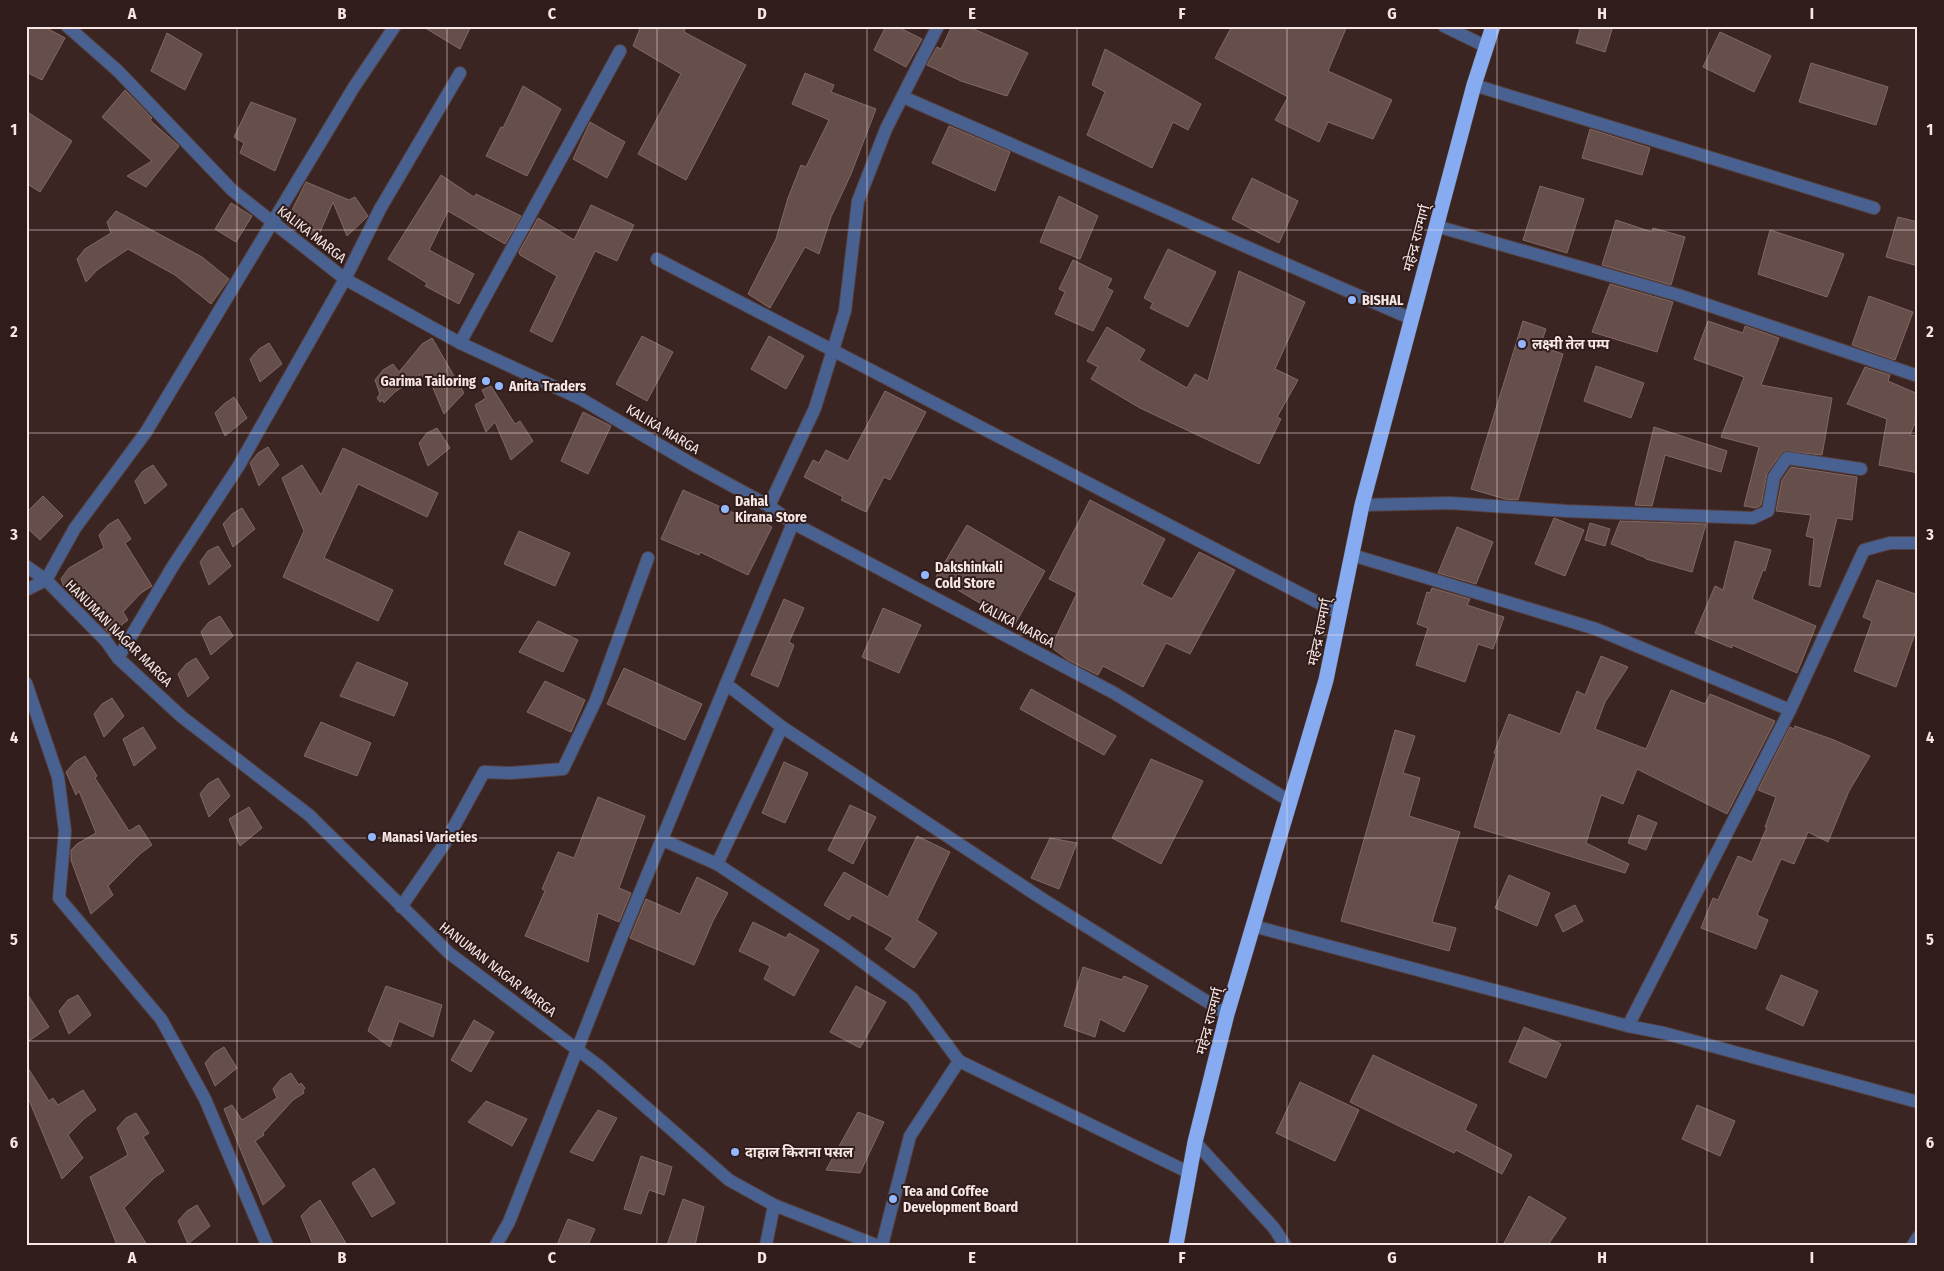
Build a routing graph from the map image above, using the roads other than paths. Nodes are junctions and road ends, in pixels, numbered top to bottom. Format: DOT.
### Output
graph roads {
  1 [pos="67,26"];
  2 [pos="395,26"];
  3 [pos="938,26"];
  4 [pos="1444,26"];
  5 [pos="1493,26"];
  6 [pos="1487,47"];
  7 [pos="620,51"];
  8 [pos="460,73"];
  9 [pos="1474,85"];
  10 [pos="903,97"];
  11 [pos="1874,208"];
  12 [pos="273,223"];
  13 [pos="1436,226"];
  14 [pos="657,258"];
  15 [pos="345,279"];
  16 [pos="1412,319"];
  17 [pos="460,343"];
  18 [pos="833,351"];
  19 [pos="1918,376"];
  20 [pos="1861,469"];
  21 [pos="1362,505"];
  22 [pos="769,506"];
  23 [pos="793,523"];
  24 [pos="1918,543"];
  25 [pos="1352,555"];
  26 [pos="648,558"];
  27 [pos="26,566"];
  28 [pos="46,580"];
  29 [pos="26,590"];
  30 [pos="1340,614"];
  31 [pos="118,658"];
  32 [pos="26,683"];
  33 [pos="726,684"];
  34 [pos="1790,710"];
  35 [pos="782,727"];
  36 [pos="1288,800"];
  37 [pos="663,840"];
  38 [pos="717,864"];
  39 [pos="401,906"];
  40 [pos="1253,926"];
  41 [pos="1227,1014"];
  42 [pos="1628,1026"];
  43 [pos="578,1049"];
  44 [pos="959,1061"];
  45 [pos="1918,1102"];
  46 [pos="1195,1142"];
  47 [pos="1190,1173"];
  48 [pos="774,1204"];
  49 [pos="1918,1237"];
  50 [pos="267,1245"];
  51 [pos="496,1245"];
  52 [pos="766,1245"];
  53 [pos="876,1245"];
  54 [pos="882,1245"];
  55 [pos="1176,1245"];
  56 [pos="1284,1245"];
  57 [pos="1913,1245"];
  1 -- 12 [label="street, KALIKA MARGA"];
  2 -- 12 [label="street"];
  3 -- 10 [label="street"];
  4 -- 6 [label="street"];
  5 -- 6 [label="highway, महेन्द्र राज्मार्ग्"];
  6 -- 9 [label="highway, महेन्द्र राज्मार्ग्"];
  7 -- 17 [label="street"];
  8 -- 15 [label="street"];
  9 -- 11 [label="street"];
  9 -- 13 [label="highway, महेन्द्र राज्मार्ग्"];
  10 -- 16 [label="street"];
  10 -- 18 [label="street"];
  12 -- 15 [label="street, KALIKA MARGA"];
  12 -- 28 [label="street"];
  13 -- 16 [label="highway, महेन्द्र राज्मार्ग्"];
  13 -- 19 [label="street"];
  14 -- 18 [label="street"];
  15 -- 17 [label="street, KALIKA MARGA"];
  15 -- 31 [label="street"];
  16 -- 21 [label="highway, महेन्द्र राज्मार्ग्"];
  17 -- 22 [label="street, KALIKA MARGA"];
  18 -- 22 [label="street"];
  18 -- 30 [label="street"];
  20 -- 21 [label="street"];
  21 -- 25 [label="highway, महेन्द्र राज्मार्ग्"];
  22 -- 23 [label="street, KALIKA MARGA"];
  23 -- 33 [label="street"];
  23 -- 36 [label="street, KALIKA MARGA"];
  24 -- 34 [label="street"];
  25 -- 30 [label="highway, महेन्द्र राज्मार्ग्"];
  25 -- 34 [label="street"];
  26 -- 39 [label="street"];
  27 -- 28 [label="street, HANUMAN NAGAR MARGA"];
  28 -- 29 [label="street"];
  28 -- 31 [label="street, HANUMAN NAGAR MARGA"];
  30 -- 36 [label="highway, महेन्द्र राज्मार्ग्"];
  31 -- 39 [label="street, HANUMAN NAGAR MARGA"];
  32 -- 50 [label="street"];
  33 -- 35 [label="street"];
  33 -- 37 [label="street"];
  34 -- 42 [label="street"];
  35 -- 38 [label="street"];
  35 -- 41 [label="street"];
  36 -- 40 [label="highway, महेन्द्र राज्मार्ग्"];
  37 -- 38 [label="street"];
  37 -- 43 [label="street"];
  38 -- 44 [label="street"];
  39 -- 43 [label="street, HANUMAN NAGAR MARGA"];
  40 -- 41 [label="highway, महेन्द्र राज्मार्ग्"];
  40 -- 42 [label="street"];
  41 -- 46 [label="highway, महेन्द्र राज्मार्ग्"];
  42 -- 45 [label="street"];
  43 -- 48 [label="street, HANUMAN NAGAR MARGA"];
  43 -- 51 [label="street"];
  44 -- 47 [label="street"];
  44 -- 54 [label="street"];
  46 -- 47 [label="highway, महेन्द्र राज्मार्ग्"];
  46 -- 56 [label="street"];
  47 -- 55 [label="highway, महेन्द्र राज्मार्ग्"];
  48 -- 52 [label="street"];
  48 -- 53 [label="street, HANUMAN NAGAR MARGA"];
  49 -- 57 [label="street"];
}
